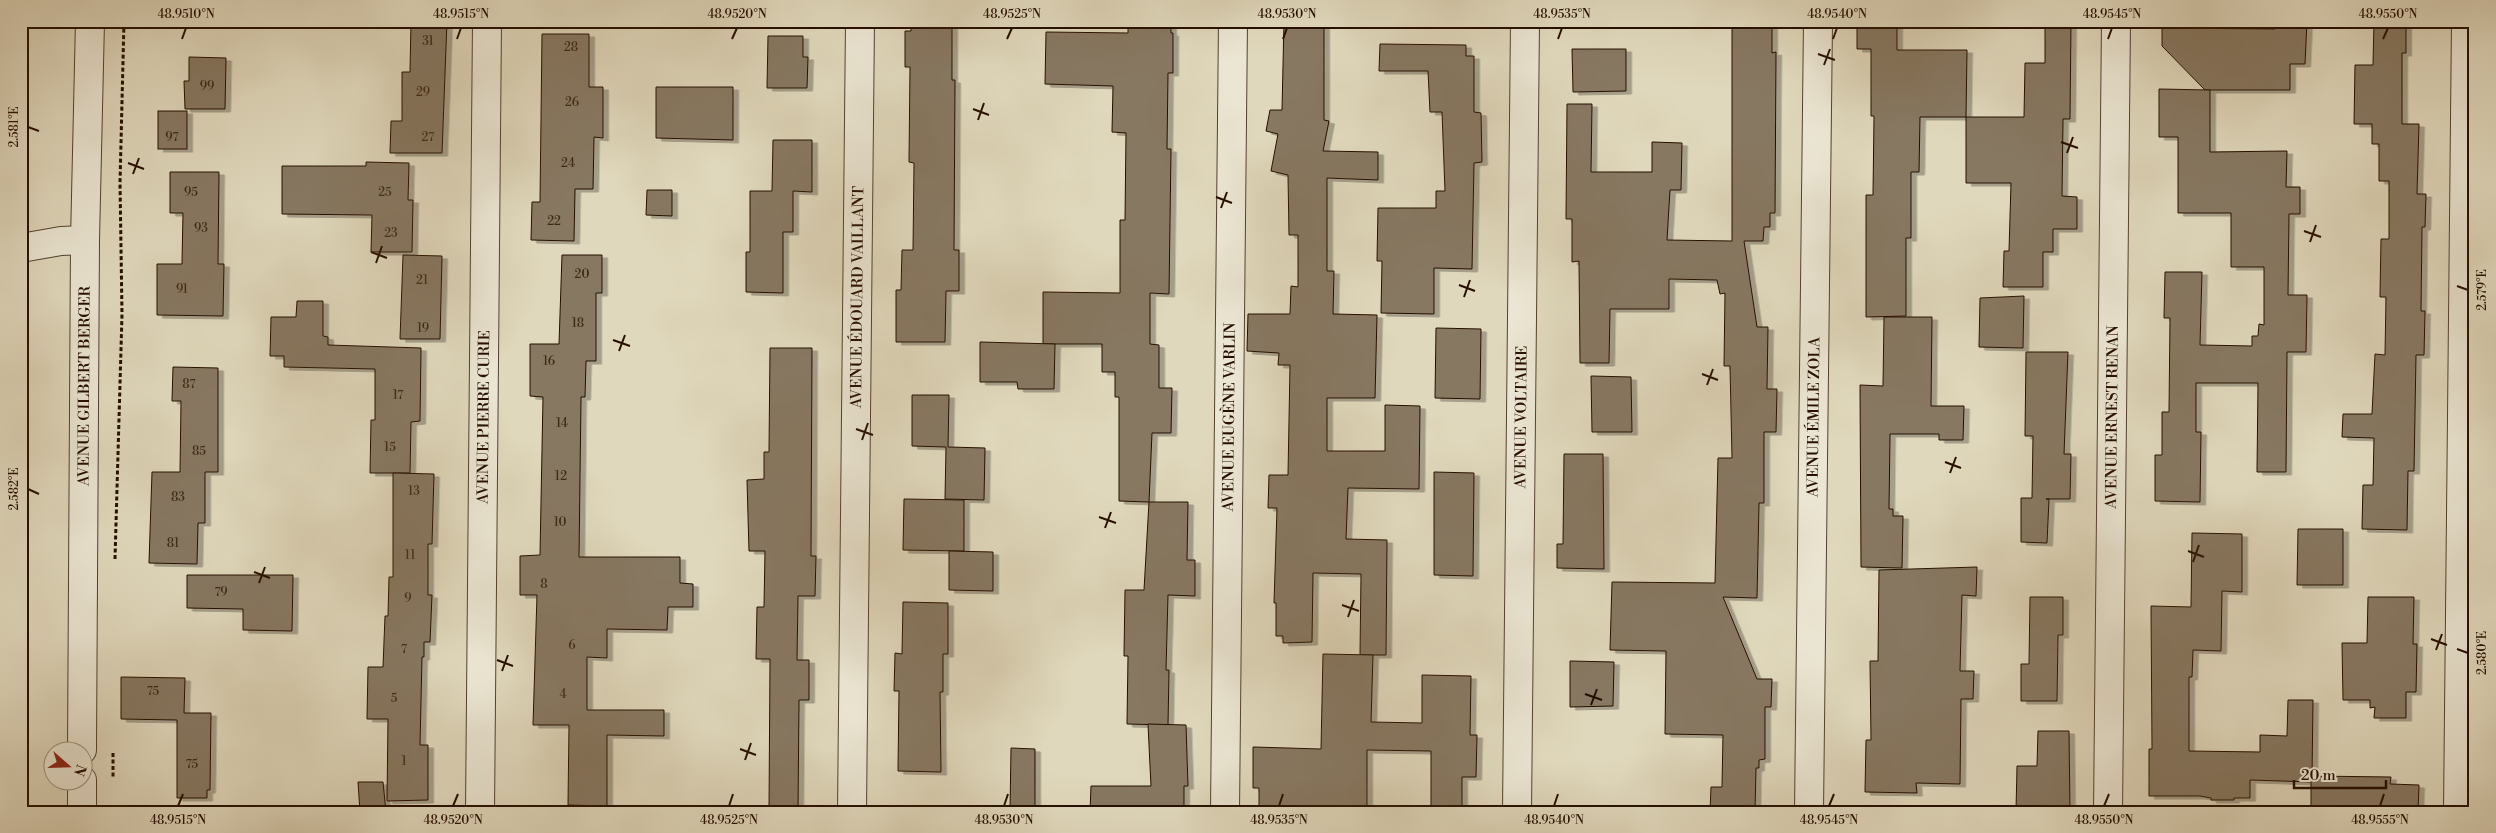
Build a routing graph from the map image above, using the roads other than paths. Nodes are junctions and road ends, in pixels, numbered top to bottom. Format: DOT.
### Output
graph roads {
  1 [pos="90,21"];
  2 [pos="487,21"];
  3 [pos="860,21"];
  4 [pos="1233,21"];
  5 [pos="1525,21"];
  6 [pos="1818,21"];
  7 [pos="2116,21"];
  8 [pos="2466,21"];
  9 [pos="85,240"];
  10 [pos="21,248"];
  11 [pos="82,740"];
  12 [pos="480,812"];
  13 [pos="852,812"];
  14 [pos="1225,812"];
  15 [pos="1517,812"];
  16 [pos="1809,812"];
  17 [pos="2108,812"];
  18 [pos="2458,812"];
  1 -- 9 [label="street, AVENUE GILBERT BERGER"];
  2 -- 12 [label="street, AVENUE PIERRE CURIE"];
  3 -- 13 [label="street, AVENUE ÉDOUARD VAILLANT"];
  4 -- 14 [label="street, AVENUE EUGÈNE VARLIN"];
  5 -- 15 [label="street, AVENUE VOLTAIRE"];
  6 -- 16 [label="street, AVENUE ÉMILE ZOLA"];
  7 -- 17 [label="street, AVENUE ERNEST RENAN"];
  8 -- 18 [label="street"];
  9 -- 10 [label="street"];
  9 -- 11 [label="street, AVENUE GILBERT BERGER"];
}
